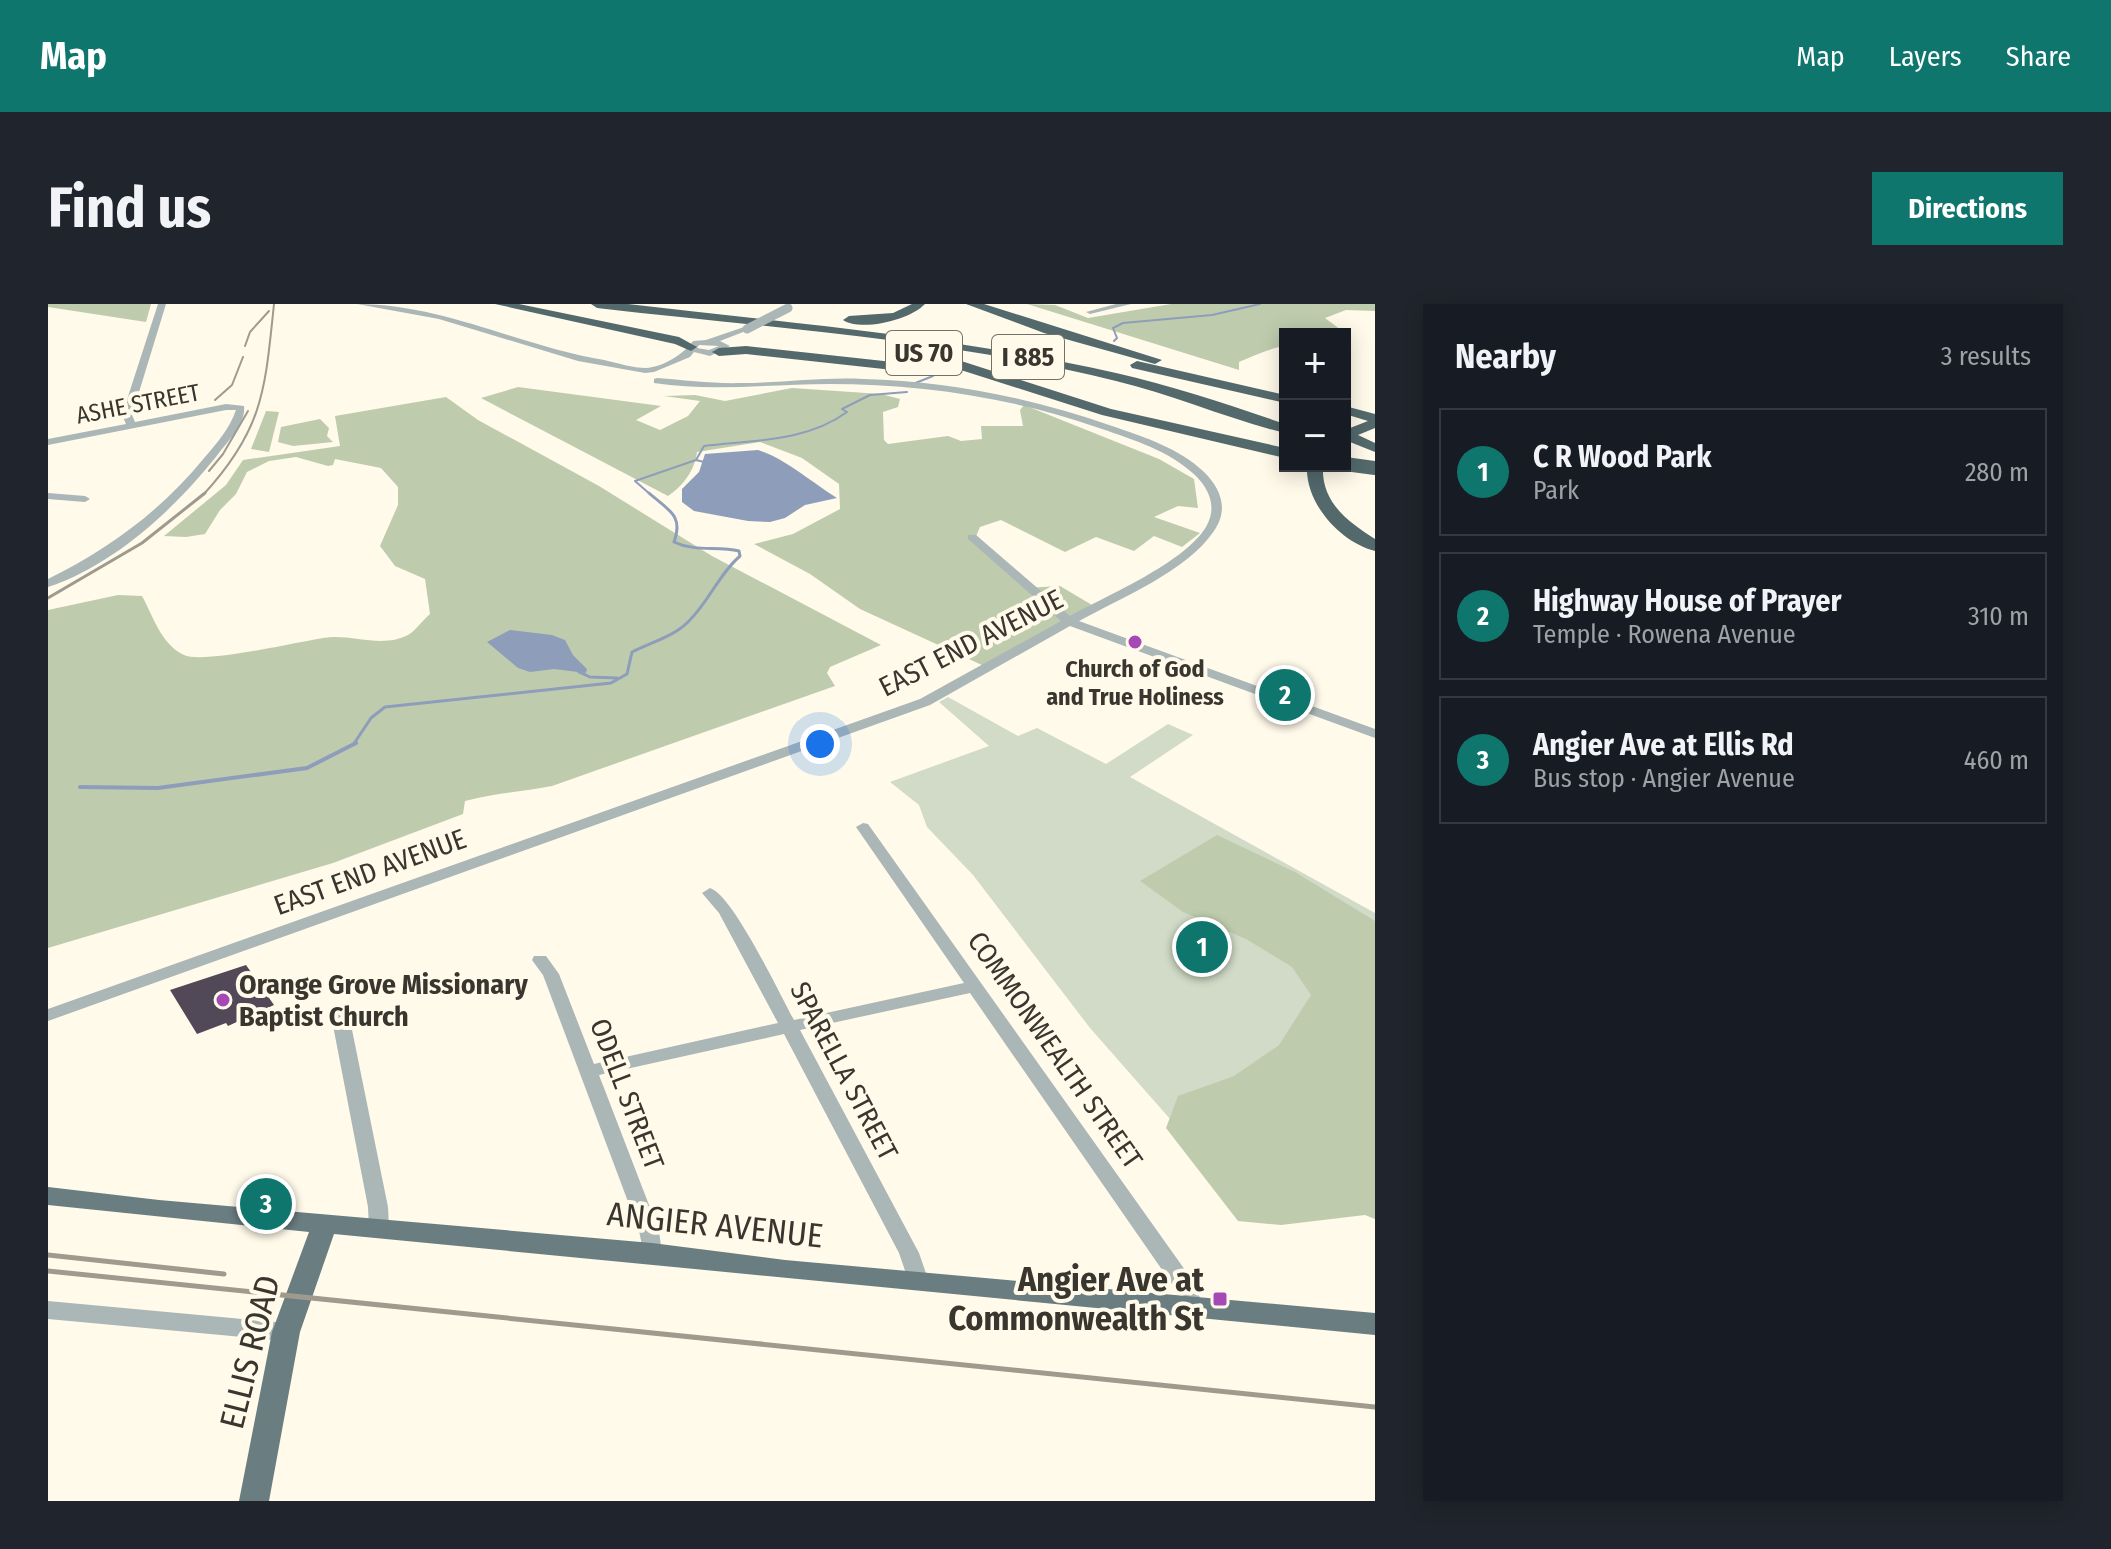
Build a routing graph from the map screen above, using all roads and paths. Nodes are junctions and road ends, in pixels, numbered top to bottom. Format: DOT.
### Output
graph roads {
  1 [pos="162,304"];
  2 [pos="361,304"];
  3 [pos="501,304"];
  4 [pos="597,304"];
  5 [pos="675,304"];
  6 [pos="919,304"];
  7 [pos="972,304"];
  8 [pos="1127,304"];
  9 [pos="793,306"];
  10 [pos="1090,312"];
  11 [pos="806,317"];
  12 [pos="763,323"];
  13 [pos="734,335"];
  14 [pos="707,342"];
  15 [pos="692,348"];
  16 [pos="718,350"];
  17 [pos="765,353"];
  18 [pos="1083,355"];
  19 [pos="677,362"];
  20 [pos="604,365"];
  21 [pos="648,370"];
  22 [pos="666,374"];
  23 [pos="645,381"];
  24 [pos="692,383"];
  25 [pos="1279,395"];
  26 [pos="1279,396"];
  27 [pos="1079,404"];
  28 [pos="1279,410"];
  29 [pos="1351,413"];
  30 [pos="1375,420"];
  31 [pos="132,425"];
  32 [pos="1279,427"];
  33 [pos="1351,432"];
  34 [pos="1351,438"];
  35 [pos="48,442"];
  36 [pos="1375,448"];
  37 [pos="1279,452"];
  38 [pos="1351,458"];
  39 [pos="1351,465"];
  40 [pos="1375,469"];
  41 [pos="1314,472"];
  42 [pos="48,496"];
  43 [pos="85,499"];
  44 [pos="972,537"];
  45 [pos="1375,546"];
  46 [pos="48,583"];
  47 [pos="1070,622"];
  48 [pos="1375,734"];
  49 [pos="863,827"];
  50 [pos="710,893"];
  51 [pos="540,960"];
  52 [pos="975,986"];
  53 [pos="339,1010"];
  54 [pos="48,1015"];
  55 [pos="789,1027"];
  56 [pos="589,1071"];
  57 [pos="48,1196"];
  58 [pos="325,1224"];
  59 [pos="379,1228"];
  60 [pos="652,1253"];
  61 [pos="918,1282"];
  62 [pos="1194,1308"];
  63 [pos="48,1310"];
  64 [pos="1375,1324"];
  65 [pos="286,1332"];
  66 [pos="254,1501"];
  1 -- 31 [label="street"];
  2 -- 20 [label="street"];
  3 -- 15 [label="highway"];
  4 -- 12 [label="highway, I 885"];
  5 -- 11 [label="highway, I 885"];
  6 -- 11 [label="highway"];
  7 -- 25 [label="highway"];
  8 -- 10 [label="street"];
  9 -- 13 [label="street, bridge"];
  11 -- 18 [label="highway, I 885"];
  12 -- 27 [label="highway, US 70"];
  12 -- 32 [label="highway, I 885"];
  13 -- 14 [label="street"];
  13 -- 16 [label="street"];
  14 -- 15 [label="street"];
  14 -- 16 [label="street"];
  15 -- 16 [label="street"];
  15 -- 19 [label="street"];
  16 -- 17 [label="highway"];
  16 -- 19 [label="street"];
  17 -- 19 [label="highway"];
  17 -- 27 [label="highway"];
  18 -- 26 [label="highway"];
  18 -- 28 [label="highway, I 885"];
  19 -- 20 [label="street"];
  19 -- 21 [label="street"];
  19 -- 22 [label="street"];
  20 -- 21 [label="street, EAST END AVENUE"];
  20 -- 23 [label="street"];
  21 -- 22 [label="street, EAST END AVENUE"];
  21 -- 23 [label="street"];
  22 -- 23 [label="street"];
  22 -- 24 [label="street, EAST END AVENUE"];
  23 -- 24 [label="street, EAST END AVENUE"];
  24 -- 47 [label="street, EAST END AVENUE"];
  27 -- 37 [label="highway, US 70"];
  29 -- 30 [label="highway"];
  30 -- 33 [label="highway"];
  31 -- 35 [label="street, ASHE STREET"];
  31 -- 46 [label="street, ASHE STREET"];
  34 -- 36 [label="highway"];
  38 -- 40 [label="highway"];
  39 -- 40 [label="highway, bridge"];
  41 -- 45 [label="highway"];
  42 -- 43 [label="street"];
  44 -- 47 [label="street"];
  47 -- 48 [label="street"];
  47 -- 54 [label="street, EAST END AVENUE"];
  49 -- 52 [label="street, COMMONWEALTH STREET"];
  50 -- 55 [label="street, SPARELLA STREET"];
  51 -- 56 [label="street, ODELL STREET"];
  52 -- 55 [label="street"];
  52 -- 62 [label="street, COMMONWEALTH STREET"];
  53 -- 59 [label="street"];
  55 -- 56 [label="street"];
  55 -- 61 [label="street, SPARELLA STREET"];
  56 -- 60 [label="street, ODELL STREET"];
  57 -- 58 [label="main road, ANGIER AVENUE"];
  58 -- 59 [label="main road, ANGIER AVENUE"];
  58 -- 65 [label="main road, ELLIS ROAD"];
  59 -- 60 [label="main road, ANGIER AVENUE"];
  60 -- 61 [label="main road, ANGIER AVENUE"];
  61 -- 62 [label="main road, ANGIER AVENUE"];
  62 -- 64 [label="main road, ANGIER AVENUE"];
  63 -- 65 [label="street"];
  65 -- 66 [label="main road, ELLIS ROAD"];
}
